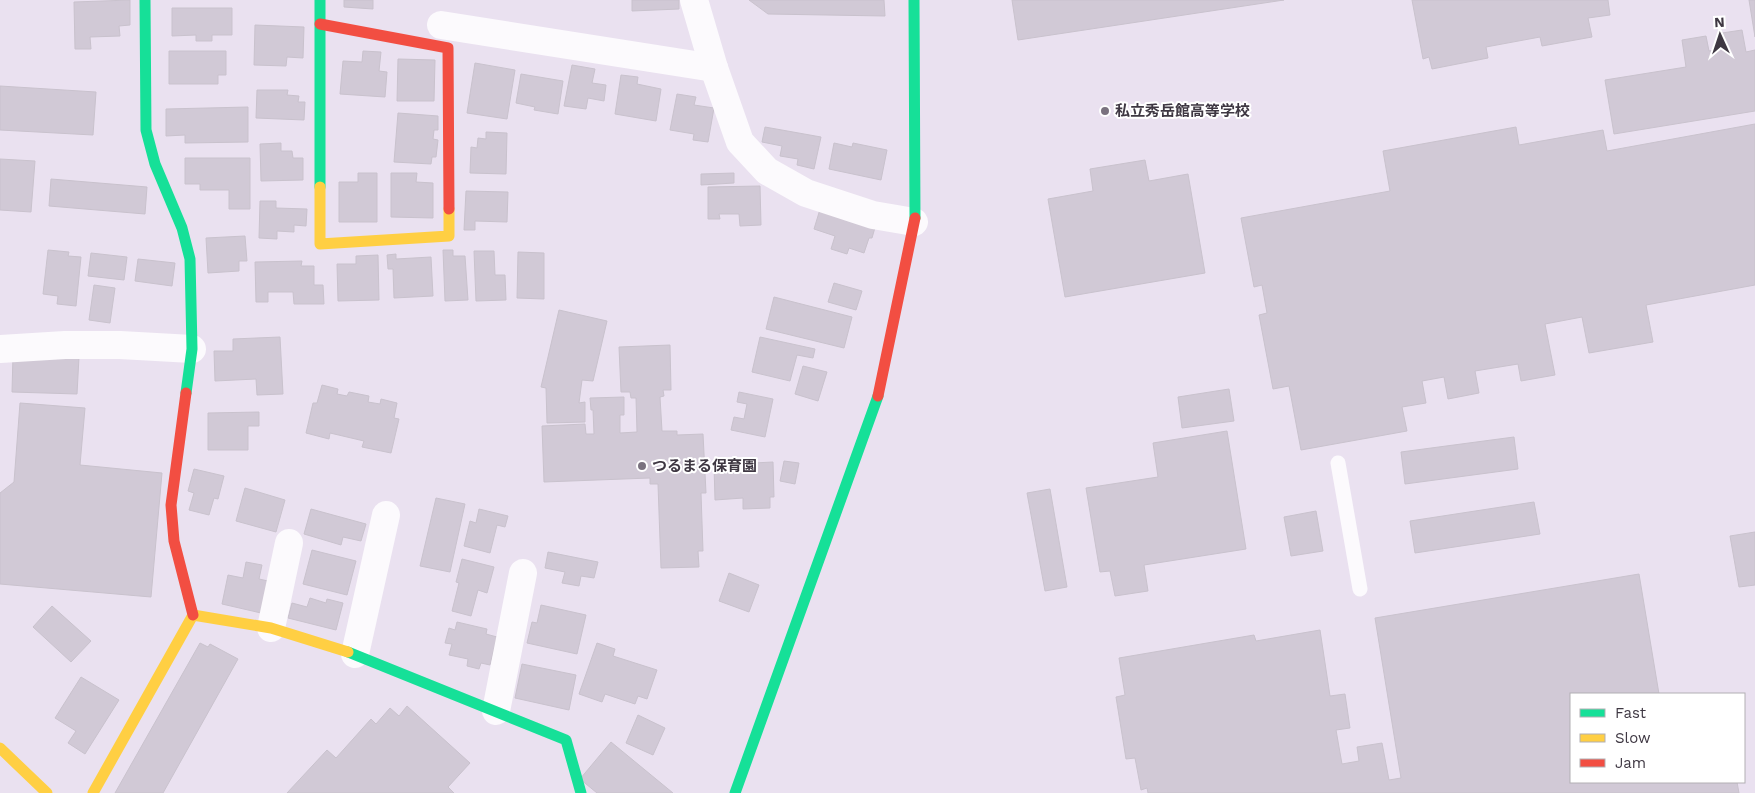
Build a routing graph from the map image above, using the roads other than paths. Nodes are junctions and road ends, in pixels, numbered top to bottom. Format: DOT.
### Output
graph roads {
  1 [pos="145,0"];
  2 [pos="320,0"];
  3 [pos="694,0"];
  4 [pos="914,0"];
  5 [pos="320,24"];
  6 [pos="440,25"];
  7 [pos="714,68"];
  8 [pos="914,222"];
  9 [pos="0,349"];
  10 [pos="192,349"];
  11 [pos="1338,463"];
  12 [pos="386,515"];
  13 [pos="289,543"];
  14 [pos="523,573"];
  15 [pos="1360,589"];
  16 [pos="193,615"];
  17 [pos="271,628"];
  18 [pos="355,654"];
  19 [pos="496,712"];
  20 [pos="0,748"];
  21 [pos="581,792"];
  22 [pos="47,793"];
  23 [pos="93,793"];
  24 [pos="735,793"];
  1 -- 10 [label="street"];
  2 -- 5 [label="street"];
  3 -- 7 [label="street"];
  4 -- 8 [label="street"];
  5 -- 5 [label="street"];
  6 -- 7 [label="street"];
  7 -- 8 [label="street"];
  8 -- 24 [label="street"];
  9 -- 10 [label="street"];
  10 -- 16 [label="street"];
  11 -- 15 [label="lane"];
  12 -- 18 [label="street"];
  13 -- 17 [label="street"];
  14 -- 19 [label="street"];
  16 -- 17 [label="street"];
  16 -- 23 [label="street"];
  17 -- 18 [label="street"];
  18 -- 19 [label="street"];
  19 -- 21 [label="street"];
  20 -- 22 [label="street"];
}
